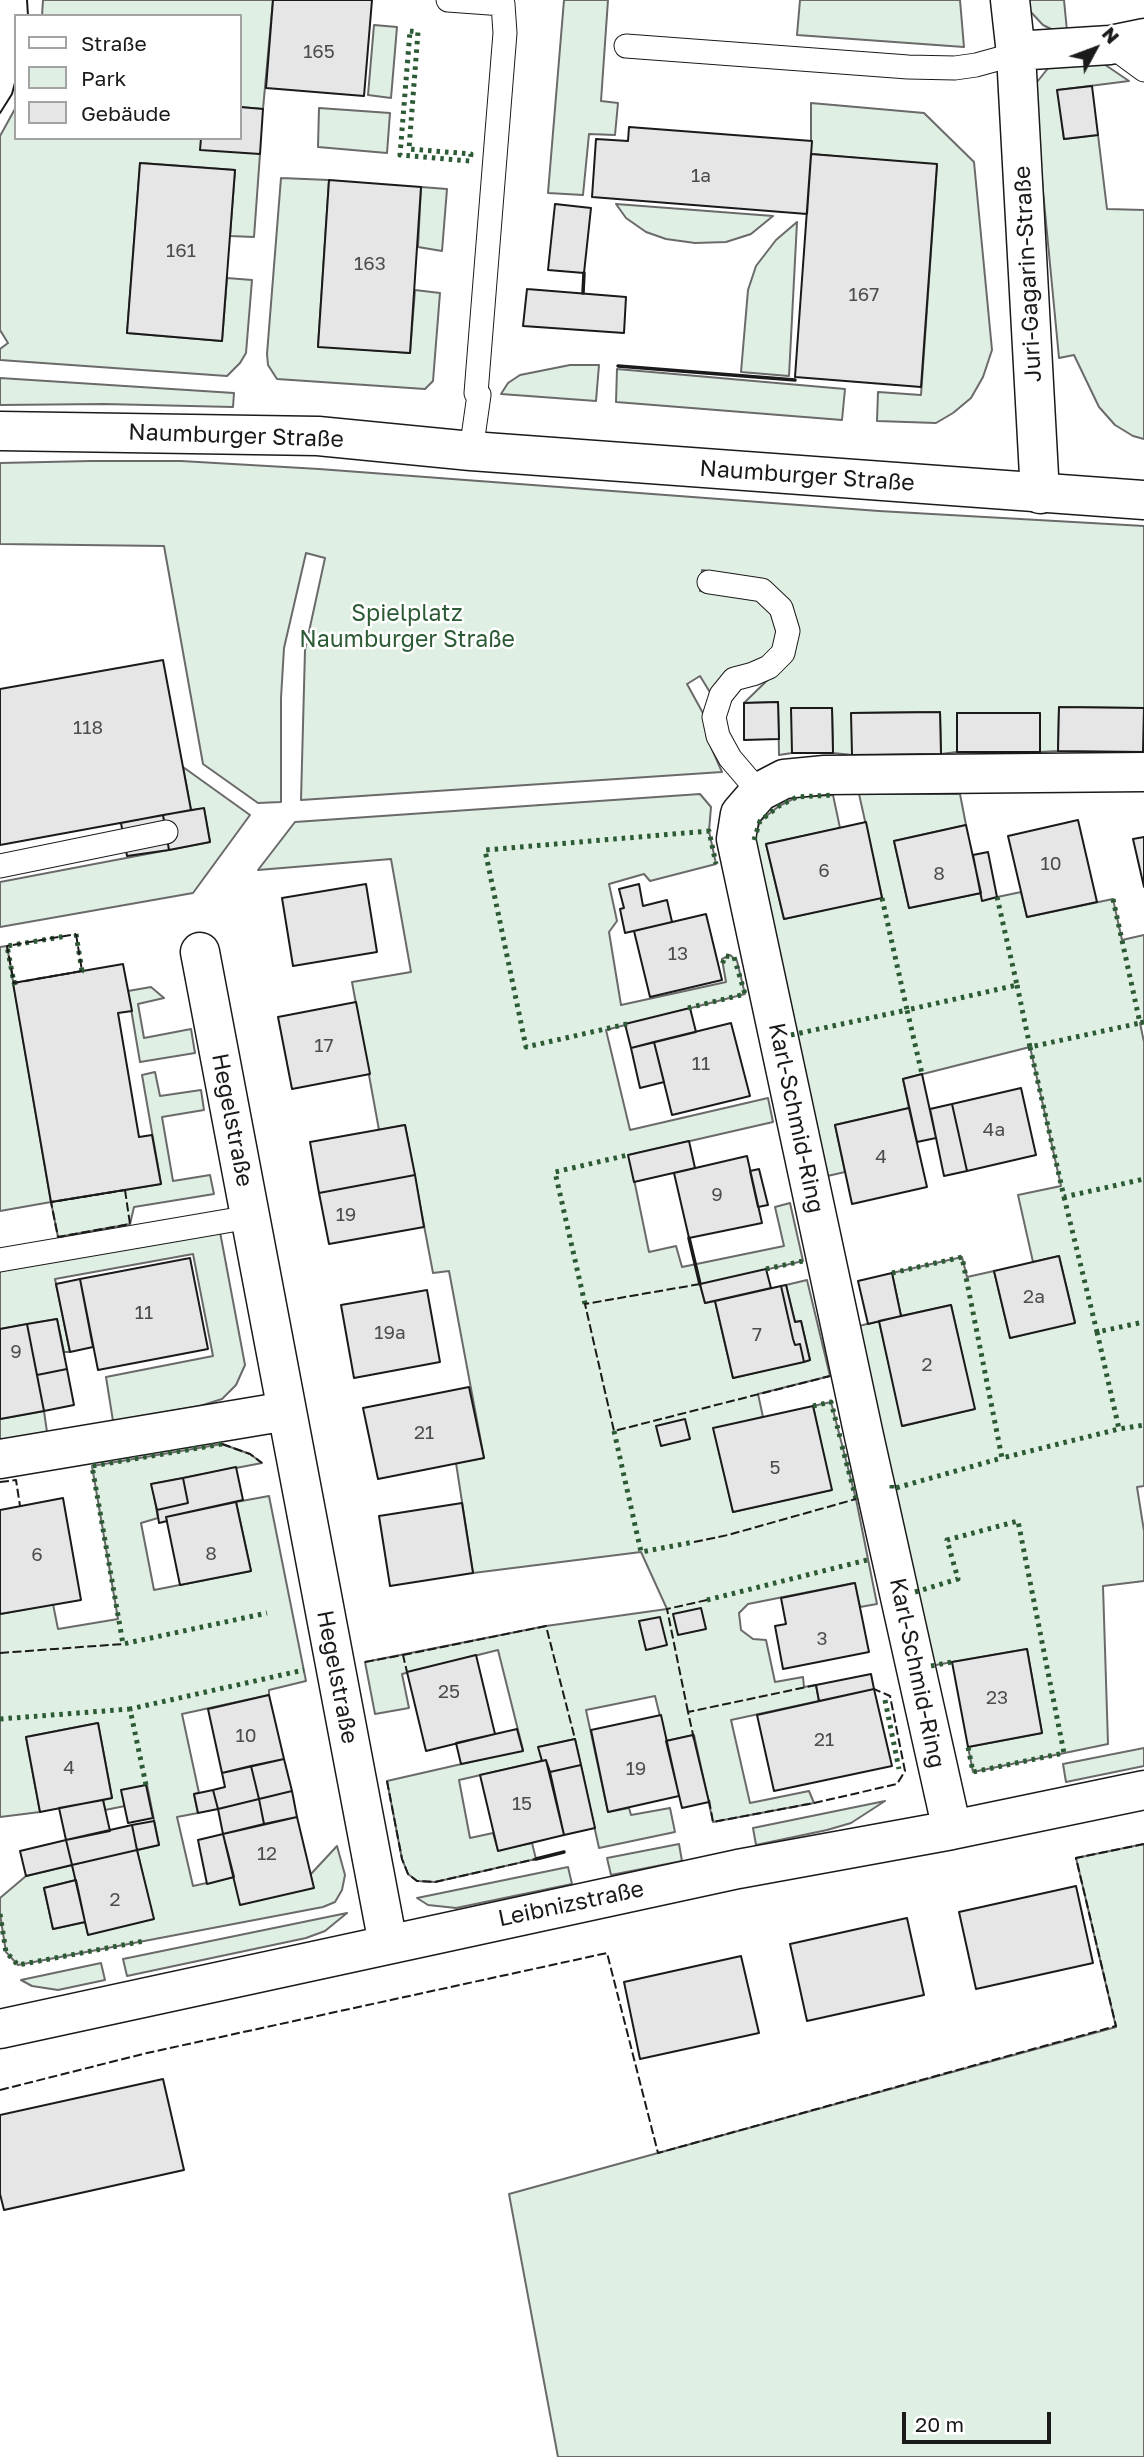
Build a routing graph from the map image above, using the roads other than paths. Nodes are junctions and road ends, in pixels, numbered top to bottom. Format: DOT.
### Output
graph roads {
  1 [pos="447,0"];
  2 [pos="1010,0"];
  3 [pos="1127,41"];
  4 [pos="626,46"];
  5 [pos="1016,54"];
  6 [pos="1144,70"];
  7 [pos="0,431"];
  8 [pos="471,451"];
  9 [pos="1040,494"];
  10 [pos="1144,500"];
  11 [pos="709,582"];
  12 [pos="1144,772"];
  13 [pos="759,792"];
  14 [pos="166,832"];
  15 [pos="0,866"];
  16 [pos="200,952"];
  17 [pos="250,1217"];
  18 [pos="0,1260"];
  19 [pos="287,1411"];
  20 [pos="0,1459"];
  21 [pos="1144,1790"];
  22 [pos="952,1830"];
  23 [pos="388,1944"];
  24 [pos="0,2029"];
  1 -- 8 [label="lane"];
  2 -- 5 [label="street, Juri-Gagarin-Straße"];
  3 -- 5 [label="street"];
  3 -- 6 [label="lane"];
  4 -- 5 [label="lane"];
  5 -- 9 [label="street, Juri-Gagarin-Straße"];
  7 -- 8 [label="street, Naumburger Straße"];
  8 -- 9 [label="street, Naumburger Straße"];
  9 -- 10 [label="street, Naumburger Straße"];
  11 -- 13 [label="lane"];
  12 -- 13 [label="street"];
  13 -- 22 [label="street, Karl-Schmid-Ring"];
  14 -- 15 [label="lane"];
  16 -- 17 [label="street, Hegelstraße"];
  17 -- 18 [label="lane"];
  17 -- 19 [label="street, Hegelstraße"];
  19 -- 20 [label="street"];
  19 -- 23 [label="street, Hegelstraße"];
  21 -- 22 [label="street, Leibnizstraße"];
  22 -- 23 [label="street, Leibnizstraße"];
  23 -- 24 [label="street, Leibnizstraße"];
}
